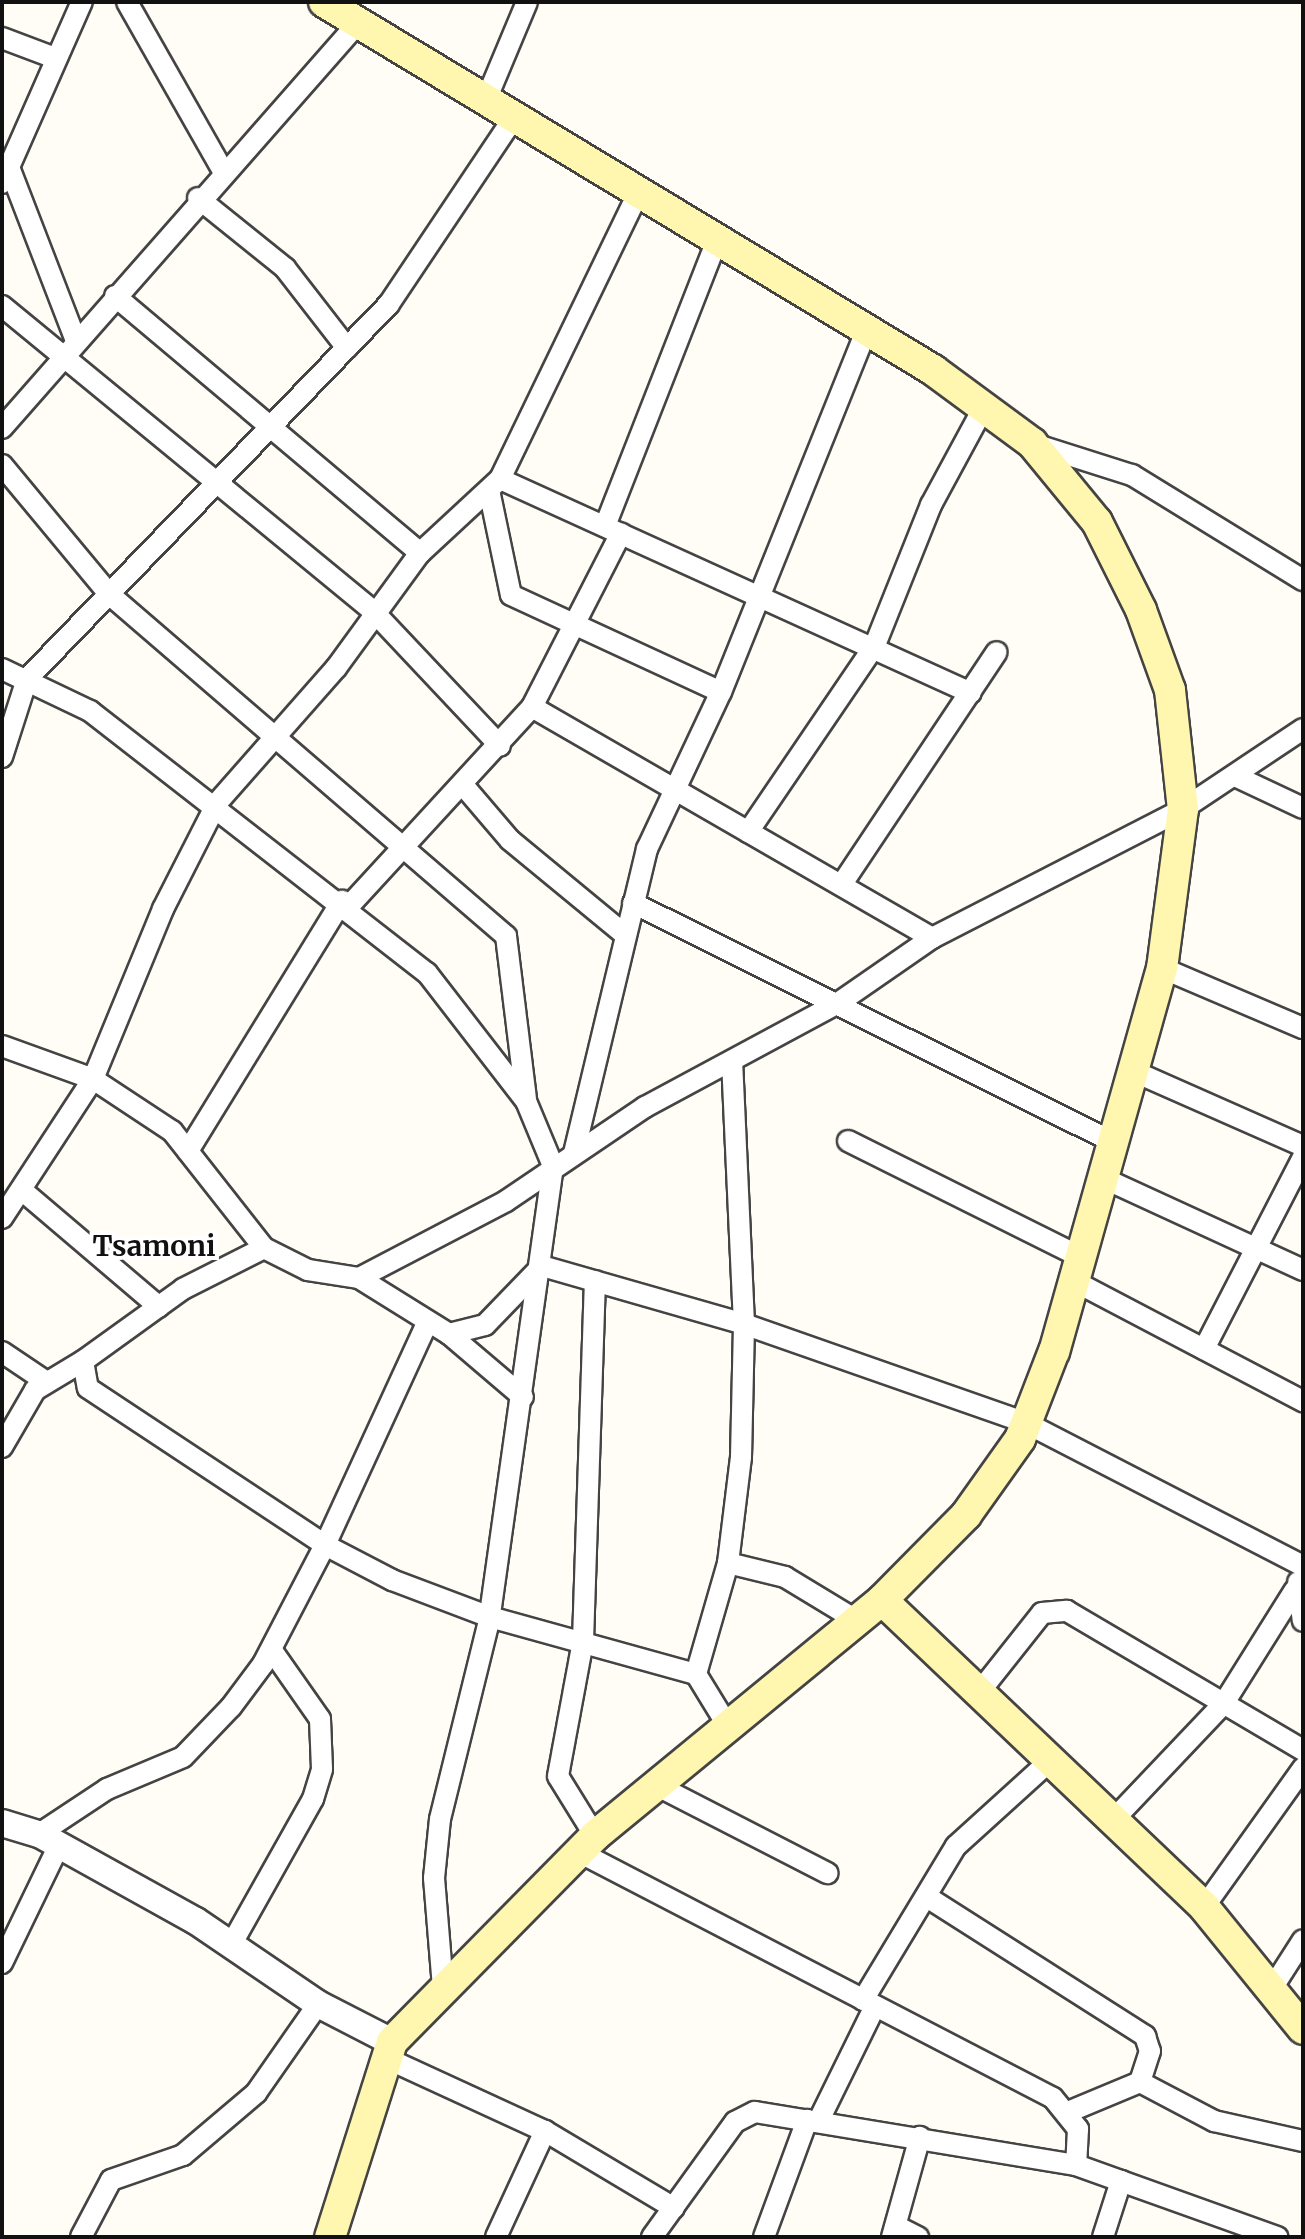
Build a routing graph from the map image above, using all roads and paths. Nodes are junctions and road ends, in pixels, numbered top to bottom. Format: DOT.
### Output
graph roads {
  1 [pos="82,2"];
  2 [pos="127,2"];
  3 [pos="324,2"];
  4 [pos="527,2"];
  5 [pos="358,23"];
  6 [pos="2,38"];
  7 [pos="55,58"];
  8 [pos="486,100"];
  9 [pos="514,117"];
  10 [pos="8,161"];
  11 [pos="223,171"];
  12 [pos="638,193"];
  13 [pos="198,198"];
  14 [pos="717,240"];
  15 [pos="115,296"];
  16 [pos="2,306"];
  17 [pos="866,331"];
  18 [pos="347,348"];
  19 [pos="70,349"];
  20 [pos="983,409"];
  21 [pos="268,424"];
  22 [pos="2,428"];
  23 [pos="1032,443"];
  24 [pos="2,465"];
  25 [pos="211,483"];
  26 [pos="494,484"];
  27 [pos="613,529"];
  28 [pos="420,553"];
  29 [pos="1303,580"];
  30 [pos="109,594"];
  31 [pos="754,596"];
  32 [pos="373,611"];
  33 [pos="579,625"];
  34 [pos="875,645"];
  35 [pos="997,652"];
  36 [pos="2,669"];
  37 [pos="27,679"];
  38 [pos="721,692"];
  39 [pos="971,693"];
  40 [pos="532,707"];
  41 [pos="1303,729"];
  42 [pos="273,735"];
  43 [pos="500,746"];
  44 [pos="2,757"];
  45 [pos="1235,776"];
  46 [pos="463,785"];
  47 [pos="674,791"];
  48 [pos="217,803"];
  49 [pos="1303,808"];
  50 [pos="1183,809"];
  51 [pos="748,832"];
  52 [pos="404,846"];
  53 [pos="844,881"];
  54 [pos="633,903"];
  55 [pos="345,904"];
  56 [pos="624,934"];
  57 [pos="932,938"];
  58 [pos="1162,968"];
  59 [pos="838,1003"];
  60 [pos="1303,1028"];
  61 [pos="2,1046"];
  62 [pos="732,1062"];
  63 [pos="1133,1071"];
  64 [pos="93,1079"];
  65 [pos="526,1101"];
  66 [pos="848,1141"];
  67 [pos="1113,1142"];
  68 [pos="1303,1146"];
  69 [pos="188,1151"];
  70 [pos="574,1153"];
  71 [pos="1303,1157"];
  72 [pos="553,1166"];
  73 [pos="1103,1178"];
  74 [pos="24,1192"];
  75 [pos="2,1218"];
  76 [pos="1257,1246"];
  77 [pos="264,1248"];
  78 [pos="542,1266"];
  79 [pos="1077,1269"];
  80 [pos="1303,1270"];
  81 [pos="359,1278"];
  82 [pos="595,1281"];
  83 [pos="159,1307"];
  84 [pos="427,1323"];
  85 [pos="744,1324"];
  86 [pos="449,1334"];
  87 [pos="1204,1349"];
  88 [pos="2,1352"];
  89 [pos="83,1361"];
  90 [pos="45,1381"];
  91 [pos="523,1397"];
  92 [pos="1303,1401"];
  93 [pos="1026,1423"];
  94 [pos="2,1447"];
  95 [pos="325,1545"];
  96 [pos="728,1563"];
  97 [pos="1300,1576"];
  98 [pos="882,1600"];
  99 [pos="490,1617"];
  100 [pos="856,1620"];
  101 [pos="1303,1621"];
  102 [pos="583,1641"];
  103 [pos="271,1649"];
  104 [pos="696,1674"];
  105 [pos="981,1690"];
  106 [pos="1224,1703"];
  107 [pos="726,1723"];
  108 [pos="1303,1750"];
  109 [pos="1053,1758"];
  110 [pos="1303,1768"];
  111 [pos="654,1784"];
  112 [pos="1115,1818"];
  113 [pos="2,1823"];
  114 [pos="49,1840"];
  115 [pos="587,1844"];
  116 [pos="827,1873"];
  117 [pos="927,1897"];
  118 [pos="1204,1907"];
  119 [pos="1303,1940"];
  120 [pos="231,1945"];
  121 [pos="2,1963"];
  122 [pos="443,1987"];
  123 [pos="1271,1990"];
  124 [pos="869,2003"];
  125 [pos="318,2004"];
  126 [pos="1303,2029"];
  127 [pos="389,2050"];
  128 [pos="1140,2082"];
  129 [pos="1068,2112"];
  130 [pos="812,2121"];
  131 [pos="545,2131"];
  132 [pos="920,2137"];
  133 [pos="1303,2141"];
  134 [pos="1076,2165"];
  135 [pos="1121,2181"];
  136 [pos="674,2208"];
  137 [pos="1223,2228"];
  138 [pos="894,2232"];
  139 [pos="81,2237"];
  140 [pos="330,2237"];
  141 [pos="496,2237"];
  142 [pos="652,2237"];
  143 [pos="764,2237"];
  144 [pos="918,2237"];
  145 [pos="1103,2237"];
  146 [pos="1277,2237"];
  1 -- 7 [label="street"];
  2 -- 11 [label="street"];
  3 -- 5 [label="main road"];
  4 -- 8 [label="street"];
  5 -- 8 [label="main road"];
  5 -- 11 [label="street"];
  6 -- 7 [label="street"];
  7 -- 10 [label="street"];
  8 -- 9 [label="main road"];
  9 -- 12 [label="main road"];
  9 -- 18 [label="street"];
  10 -- 19 [label="street"];
  11 -- 13 [label="street"];
  12 -- 14 [label="main road"];
  12 -- 26 [label="street"];
  13 -- 15 [label="street"];
  13 -- 18 [label="street"];
  14 -- 17 [label="main road"];
  14 -- 27 [label="street"];
  15 -- 19 [label="street"];
  15 -- 21 [label="street"];
  16 -- 19 [label="street"];
  17 -- 20 [label="main road"];
  17 -- 31 [label="street"];
  18 -- 21 [label="street"];
  19 -- 22 [label="street"];
  19 -- 25 [label="street"];
  20 -- 23 [label="main road"];
  20 -- 34 [label="street"];
  21 -- 25 [label="street"];
  21 -- 28 [label="street"];
  23 -- 29 [label="street"];
  23 -- 50 [label="main road"];
  24 -- 30 [label="street"];
  25 -- 30 [label="street"];
  25 -- 32 [label="street"];
  26 -- 27 [label="street"];
  26 -- 28 [label="street"];
  26 -- 33 [label="street"];
  27 -- 31 [label="street"];
  27 -- 33 [label="street"];
  28 -- 32 [label="street"];
  30 -- 37 [label="street"];
  30 -- 42 [label="street"];
  31 -- 34 [label="street"];
  31 -- 38 [label="street"];
  32 -- 42 [label="street"];
  32 -- 43 [label="street"];
  33 -- 38 [label="street"];
  33 -- 40 [label="street"];
  34 -- 39 [label="street"];
  34 -- 51 [label="street"];
  35 -- 39 [label="street"];
  36 -- 37 [label="street"];
  37 -- 44 [label="street"];
  37 -- 48 [label="street"];
  38 -- 47 [label="street"];
  39 -- 53 [label="street"];
  40 -- 43 [label="street"];
  40 -- 47 [label="street"];
  41 -- 45 [label="street"];
  42 -- 48 [label="street"];
  42 -- 52 [label="street"];
  43 -- 46 [label="street"];
  45 -- 49 [label="street"];
  45 -- 50 [label="street"];
  46 -- 52 [label="street"];
  46 -- 56 [label="street"];
  47 -- 51 [label="street"];
  47 -- 54 [label="street"];
  48 -- 55 [label="street"];
  48 -- 64 [label="street"];
  50 -- 57 [label="street"];
  50 -- 58 [label="main road"];
  51 -- 53 [label="street"];
  52 -- 55 [label="street"];
  52 -- 65 [label="street"];
  53 -- 57 [label="street"];
  54 -- 56 [label="street"];
  54 -- 59 [label="street"];
  55 -- 65 [label="street"];
  55 -- 69 [label="street"];
  56 -- 70 [label="street"];
  57 -- 59 [label="street"];
  58 -- 60 [label="street"];
  58 -- 63 [label="main road"];
  59 -- 62 [label="street"];
  59 -- 67 [label="street"];
  61 -- 64 [label="street"];
  62 -- 70 [label="street"];
  62 -- 85 [label="street"];
  63 -- 67 [label="main road"];
  63 -- 68 [label="street"];
  64 -- 69 [label="street"];
  64 -- 74 [label="street"];
  65 -- 72 [label="street"];
  66 -- 79 [label="street"];
  67 -- 73 [label="main road"];
  69 -- 77 [label="street"];
  70 -- 72 [label="street"];
  71 -- 76 [label="street"];
  72 -- 78 [label="street"];
  72 -- 81 [label="street"];
  73 -- 76 [label="street"];
  73 -- 79 [label="main road"];
  74 -- 75 [label="street"];
  74 -- 83 [label="street"];
  76 -- 80 [label="street"];
  76 -- 87 [label="street"];
  77 -- 81 [label="street"];
  77 -- 83 [label="street"];
  78 -- 82 [label="street"];
  78 -- 86 [label="street"];
  78 -- 91 [label="street"];
  79 -- 87 [label="street"];
  79 -- 93 [label="main road"];
  81 -- 84 [label="street"];
  82 -- 85 [label="street"];
  82 -- 102 [label="street"];
  83 -- 89 [label="street"];
  84 -- 86 [label="street"];
  84 -- 95 [label="street"];
  85 -- 93 [label="street"];
  85 -- 96 [label="street"];
  86 -- 91 [label="street"];
  87 -- 92 [label="street"];
  88 -- 90 [label="street"];
  89 -- 90 [label="street"];
  89 -- 95 [label="street"];
  90 -- 94 [label="street"];
  91 -- 99 [label="street"];
  93 -- 97 [label="street"];
  93 -- 98 [label="main road"];
  95 -- 99 [label="street"];
  95 -- 103 [label="street"];
  96 -- 100 [label="street"];
  96 -- 104 [label="street"];
  97 -- 101 [label="street"];
  97 -- 106 [label="street"];
  98 -- 100 [label="main road"];
  98 -- 105 [label="main road"];
  99 -- 102 [label="street"];
  99 -- 122 [label="street"];
  100 -- 107 [label="main road"];
  102 -- 104 [label="street"];
  102 -- 115 [label="street"];
  103 -- 114 [label="street"];
  103 -- 120 [label="street"];
  104 -- 107 [label="street"];
  105 -- 106 [label="street"];
  105 -- 109 [label="main road"];
  106 -- 108 [label="street"];
  106 -- 112 [label="street"];
  107 -- 111 [label="main road"];
  109 -- 112 [label="main road"];
  109 -- 117 [label="street"];
  110 -- 118 [label="street"];
  111 -- 115 [label="main road"];
  111 -- 116 [label="street"];
  112 -- 118 [label="main road"];
  113 -- 114 [label="street"];
  114 -- 120 [label="street"];
  114 -- 121 [label="street"];
  115 -- 122 [label="main road"];
  115 -- 124 [label="street"];
  117 -- 124 [label="street"];
  117 -- 128 [label="street"];
  118 -- 123 [label="main road"];
  119 -- 123 [label="street"];
  120 -- 125 [label="street"];
  122 -- 127 [label="main road"];
  123 -- 126 [label="main road"];
  124 -- 129 [label="street"];
  124 -- 130 [label="street"];
  125 -- 127 [label="street"];
  125 -- 139 [label="street"];
  127 -- 131 [label="street"];
  127 -- 140 [label="main road"];
  128 -- 129 [label="street"];
  128 -- 133 [label="street"];
  129 -- 134 [label="street"];
  130 -- 132 [label="street"];
  130 -- 136 [label="street"];
  130 -- 143 [label="street"];
  131 -- 136 [label="street"];
  131 -- 141 [label="street"];
  132 -- 134 [label="street"];
  132 -- 138 [label="street"];
  134 -- 135 [label="street"];
  135 -- 137 [label="street"];
  135 -- 145 [label="street"];
  136 -- 142 [label="street"];
  137 -- 146 [label="street"];
  138 -- 144 [label="street"];
}
